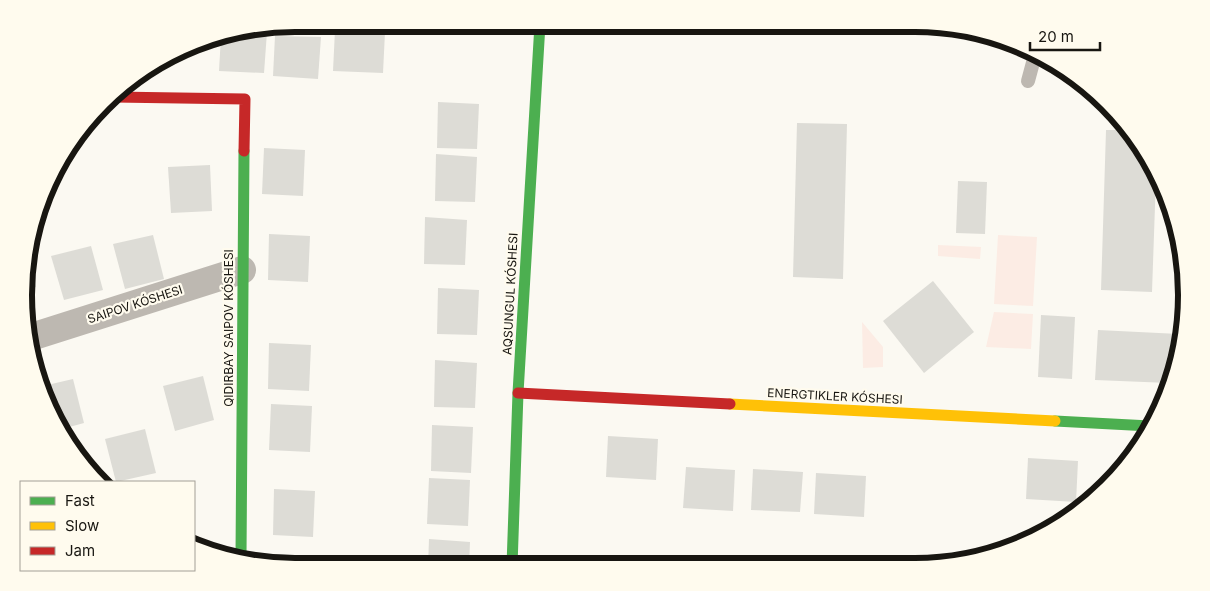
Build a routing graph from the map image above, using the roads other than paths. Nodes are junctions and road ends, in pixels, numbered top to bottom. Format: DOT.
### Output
graph roads {
  1 [pos="540,32"];
  2 [pos="1034,61"];
  3 [pos="1028,81"];
  4 [pos="123,97"];
  5 [pos="242,270"];
  6 [pos="36,335"];
  7 [pos="518,393"];
  8 [pos="1143,426"];
  9 [pos="241,552"];
  10 [pos="512,558"];
  1 -- 7 [label="street, AQSUNGUL KÓSHESI"];
  2 -- 3 [label="lane"];
  4 -- 5 [label="street"];
  5 -- 6 [label="street, SAIPOV KÓSHESI"];
  5 -- 9 [label="street"];
  7 -- 8 [label="street, ENERGTIKLER KÓSHESI"];
  7 -- 10 [label="street, AQSUNGUL KÓSHESI"];
}
